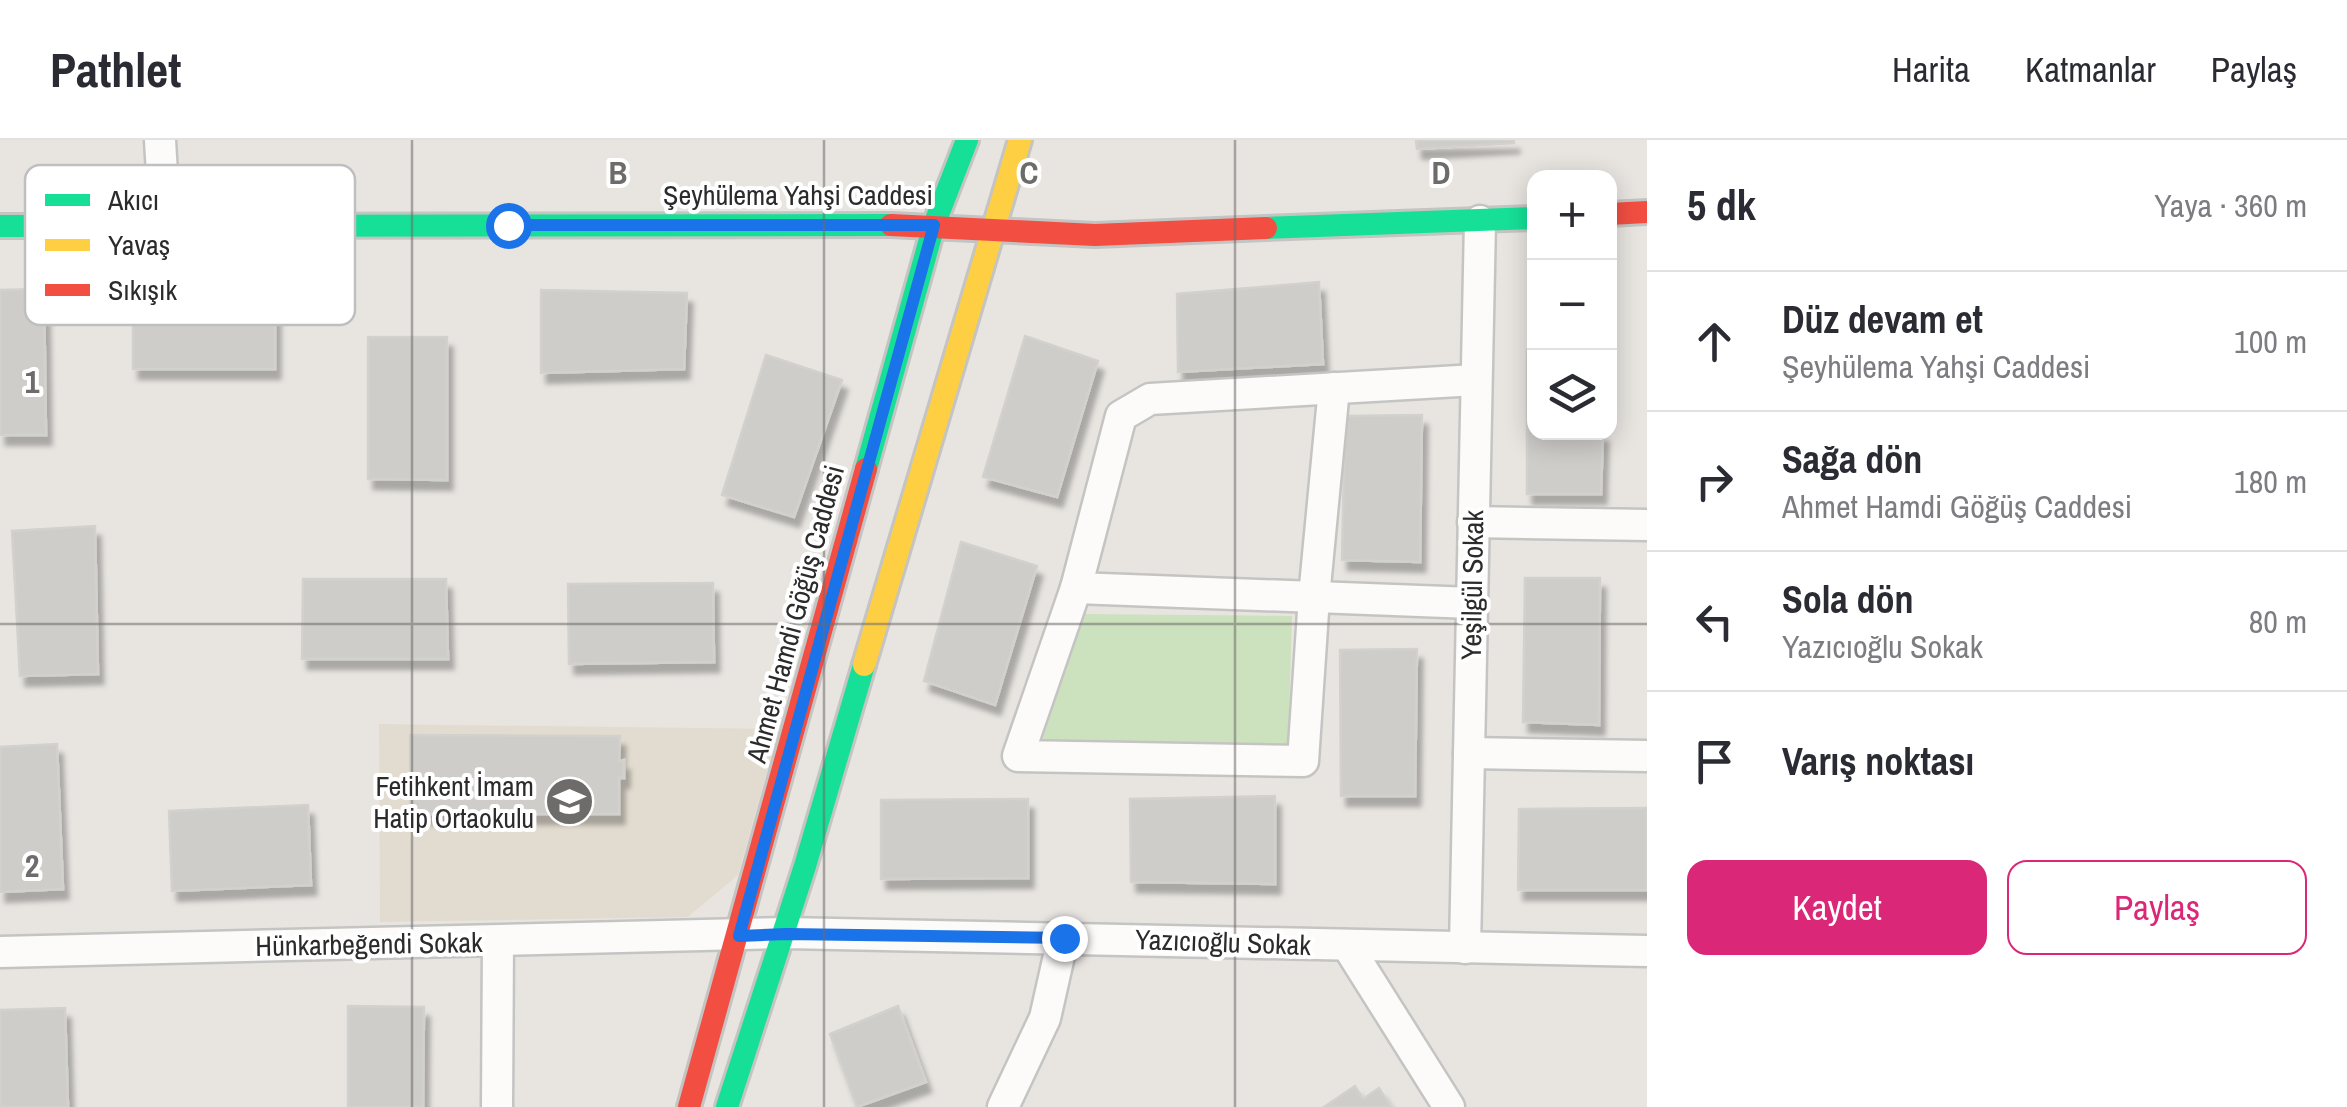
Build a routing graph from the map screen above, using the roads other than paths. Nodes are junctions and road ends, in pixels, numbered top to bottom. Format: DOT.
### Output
graph roads {
  1 [pos="160,140"];
  2 [pos="967,140"];
  3 [pos="1020,140"];
  4 [pos="161,165"];
  5 [pos="1647,212"];
  6 [pos="1617,214"];
  7 [pos="1527,218"];
  8 [pos="1480,221"];
  9 [pos="934,225"];
  10 [pos="355,226"];
  11 [pos="992,229"];
  12 [pos="1476,380"];
  13 [pos="1334,388"];
  14 [pos="1473,522"];
  15 [pos="1647,525"];
  16 [pos="1076,588"];
  17 [pos="1314,597"];
  18 [pos="1472,603"];
  19 [pos="1469,753"];
  20 [pos="1647,756"];
  21 [pos="786,934"];
  22 [pos="739,936"];
  23 [pos="1064,938"];
  24 [pos="498,942"];
  25 [pos="1347,945"];
  26 [pos="1466,948"];
  27 [pos="1647,951"];
  28 [pos="0,952"];
  29 [pos="497,1107"];
  30 [pos="689,1107"];
  31 [pos="727,1107"];
  32 [pos="1004,1107"];
  33 [pos="1449,1107"];
  1 -- 4 [label="street"];
  2 -- 9 [label="street, Ahmet Hamdi Göğüş Caddesi"];
  3 -- 11 [label="street"];
  5 -- 6 [label="street"];
  7 -- 8 [label="street, Şeyhülema Yahşi Caddesi"];
  8 -- 11 [label="street, Şeyhülema Yahşi Caddesi"];
  8 -- 12 [label="street, Yeşilgül Sokak"];
  9 -- 10 [label="street, Şeyhülema Yahşi Caddesi"];
  9 -- 11 [label="street, Şeyhülema Yahşi Caddesi"];
  9 -- 22 [label="street, Ahmet Hamdi Göğüş Caddesi"];
  11 -- 21 [label="street"];
  12 -- 13 [label="street"];
  12 -- 14 [label="street, Yeşilgül Sokak"];
  13 -- 16 [label="street"];
  13 -- 17 [label="street"];
  14 -- 15 [label="street"];
  14 -- 18 [label="street, Yeşilgül Sokak"];
  16 -- 17 [label="street"];
  16 -- 17 [label="street"];
  17 -- 18 [label="street"];
  18 -- 19 [label="street, Yeşilgül Sokak"];
  19 -- 20 [label="street"];
  19 -- 26 [label="street, Yeşilgül Sokak"];
  21 -- 22 [label="street, Yazıcıoğlu Sokak"];
  21 -- 23 [label="street, Yazıcıoğlu Sokak"];
  21 -- 31 [label="street"];
  22 -- 24 [label="street, Hünkarbeğendi Sokak"];
  22 -- 30 [label="street, Ahmet Hamdi Göğüş Caddesi"];
  23 -- 25 [label="street, Yazıcıoğlu Sokak"];
  23 -- 32 [label="street"];
  24 -- 28 [label="street, Hünkarbeğendi Sokak"];
  24 -- 29 [label="street"];
  25 -- 26 [label="street, Yazıcıoğlu Sokak"];
  25 -- 33 [label="street"];
  26 -- 27 [label="street, Yazıcıoğlu Sokak"];
}
